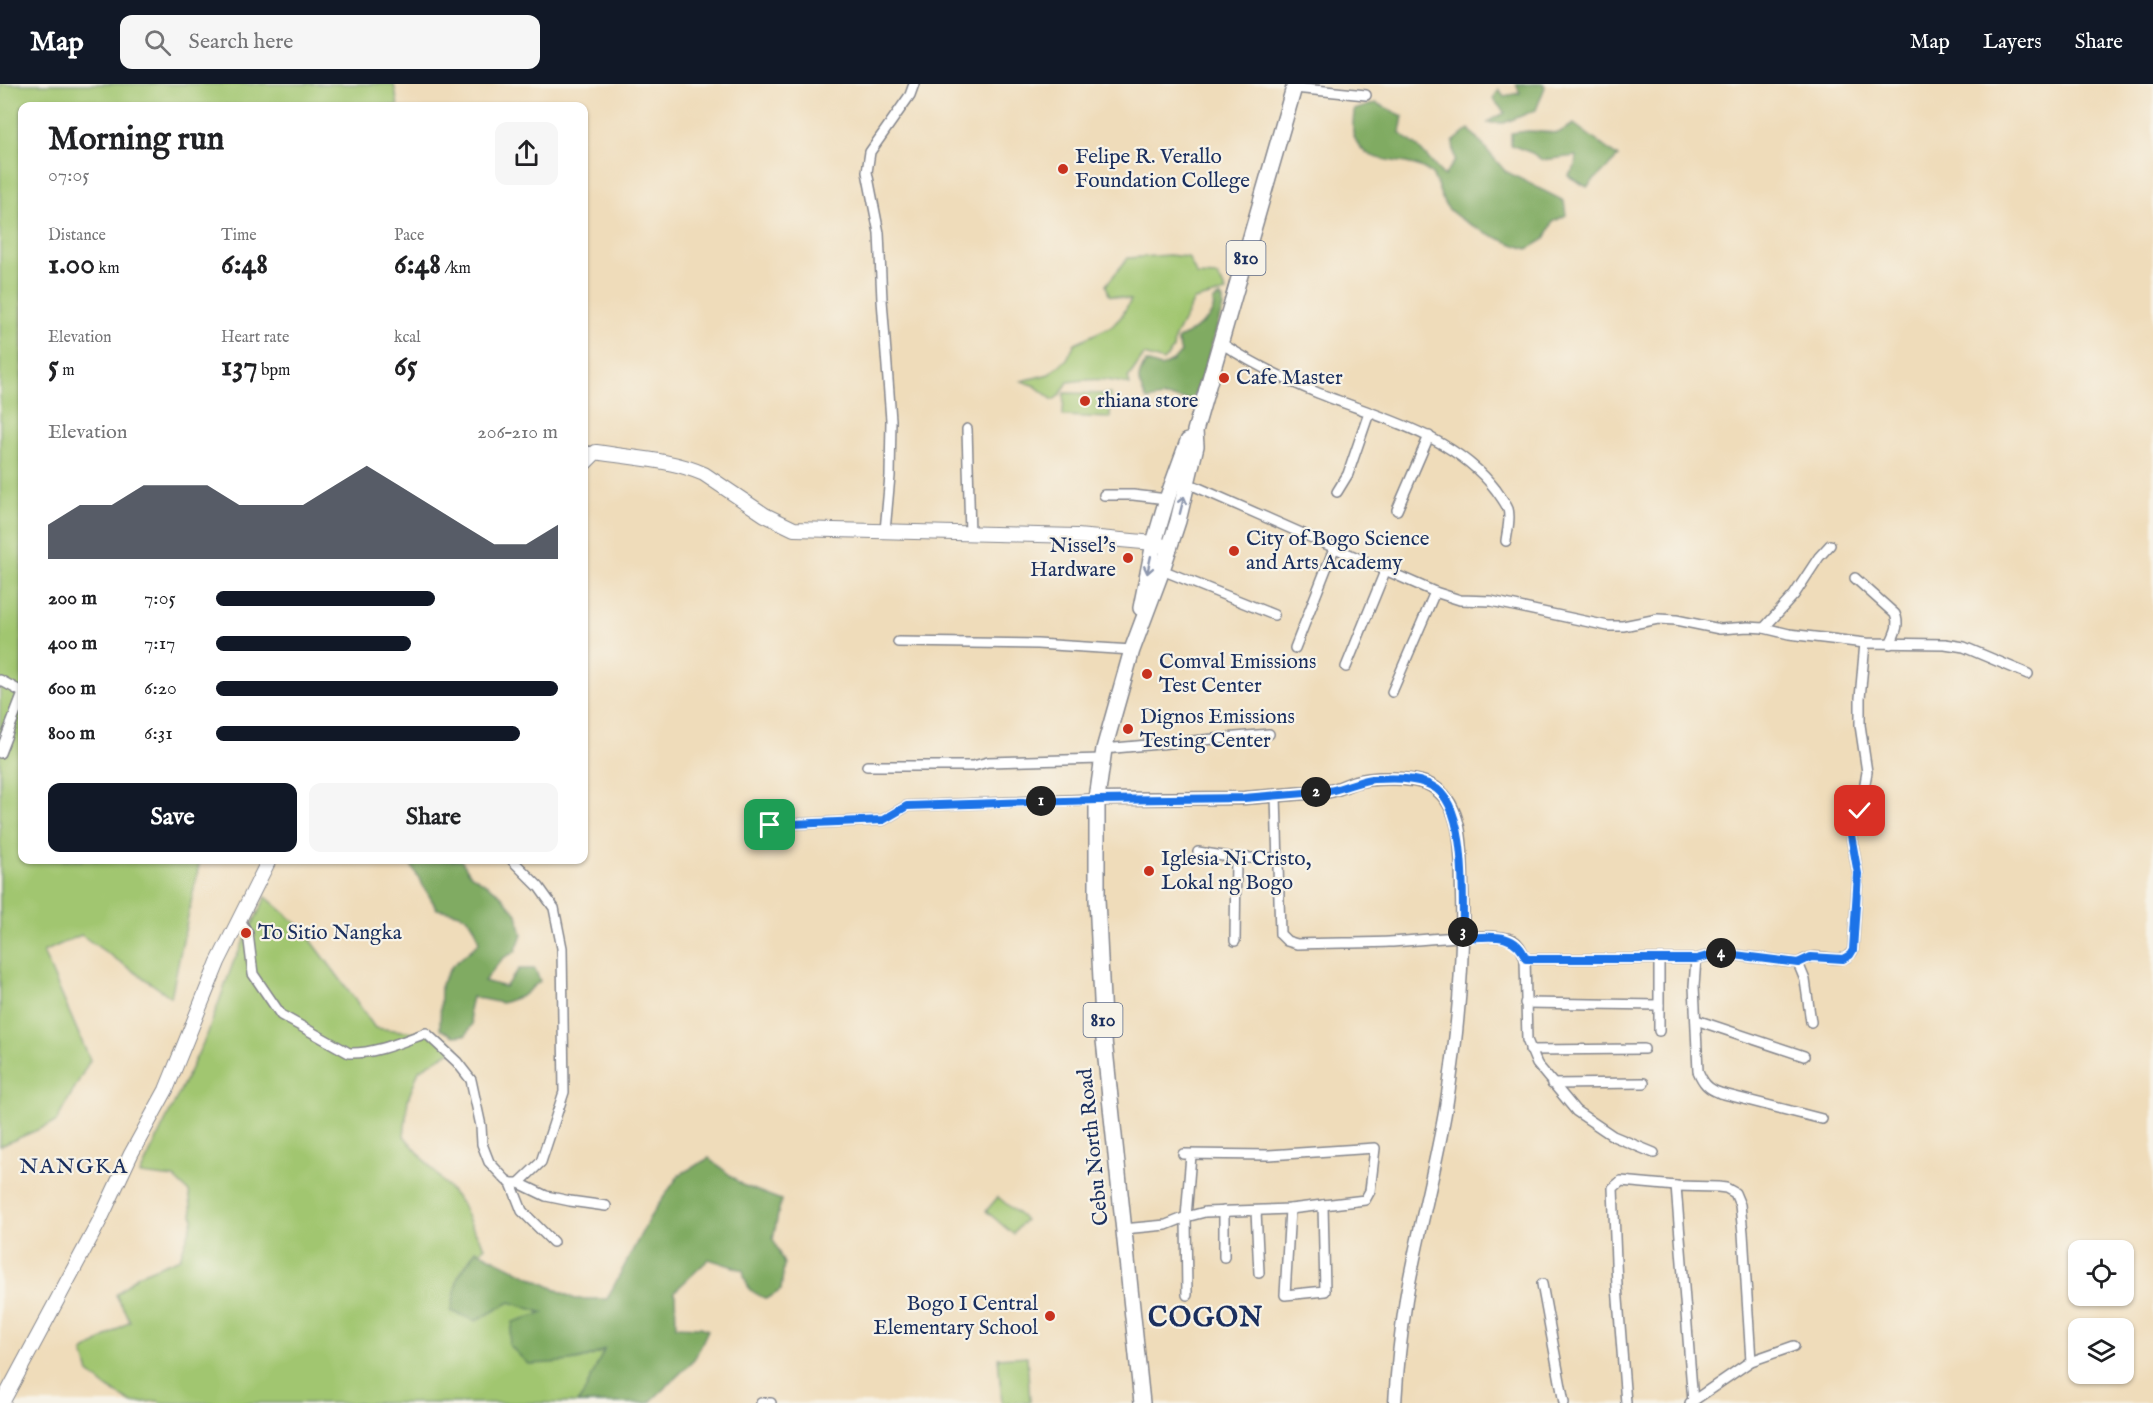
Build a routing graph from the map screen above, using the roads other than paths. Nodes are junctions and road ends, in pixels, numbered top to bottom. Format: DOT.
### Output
graph roads {
  1 [pos="914,84"];
  2 [pos="1294,86"];
  3 [pos="1366,95"];
  4 [pos="1221,343"];
  5 [pos="1369,413"];
  6 [pos="967,429"];
  7 [pos="1429,436"];
  8 [pos="590,451"];
  9 [pos="1181,480"];
  10 [pos="1338,492"];
  11 [pos="1104,495"];
  12 [pos="1167,499"];
  13 [pos="1397,510"];
  14 [pos="1160,523"];
  15 [pos="1176,529"];
  16 [pos="885,531"];
  17 [pos="970,534"];
  18 [pos="1506,541"];
  19 [pos="1154,543"];
  20 [pos="1830,545"];
  21 [pos="1335,546"];
  22 [pos="1170,548"];
  23 [pos="1386,569"];
  24 [pos="1162,570"];
  25 [pos="1855,578"];
  26 [pos="1435,592"];
  27 [pos="1274,615"];
  28 [pos="1764,628"];
  29 [pos="898,642"];
  30 [pos="1865,643"];
  31 [pos="1890,644"];
  32 [pos="1133,645"];
  33 [pos="1295,648"];
  34 [pos="1347,667"];
  35 [pos="2028,674"];
  36 [pos="0,680"];
  37 [pos="18,691"];
  38 [pos="1392,692"];
  39 [pos="18,705"];
  40 [pos="1269,734"];
  41 [pos="0,753"];
  42 [pos="1103,754"];
  43 [pos="867,766"];
  44 [pos="1276,796"];
  45 [pos="1097,800"];
  46 [pos="770,825"];
  47 [pos="1198,852"];
  48 [pos="1236,858"];
  49 [pos="1278,858"];
  50 [pos="267,864"];
  51 [pos="516,864"];
  52 [pos="239,918"];
  53 [pos="1463,938"];
  54 [pos="1235,941"];
  55 [pos="1526,959"];
  56 [pos="1659,959"];
  57 [pos="1696,959"];
  58 [pos="1798,963"];
  59 [pos="1525,1003"];
  60 [pos="1659,1005"];
  61 [pos="1696,1020"];
  62 [pos="1811,1022"];
  63 [pos="1659,1030"];
  64 [pos="1644,1049"];
  65 [pos="1530,1050"];
  66 [pos="1804,1056"];
  67 [pos="1644,1083"];
  68 [pos="1552,1084"];
  69 [pos="1822,1119"];
  70 [pos="1654,1153"];
  71 [pos="515,1183"];
  72 [pos="1676,1186"];
  73 [pos="1323,1205"];
  74 [pos="606,1206"];
  75 [pos="1290,1209"];
  76 [pos="1224,1211"];
  77 [pos="1256,1211"];
  78 [pos="1186,1217"];
  79 [pos="1123,1229"];
  80 [pos="553,1242"];
  81 [pos="1224,1257"];
  82 [pos="1259,1274"];
  83 [pos="1542,1284"];
  84 [pos="1187,1295"];
  85 [pos="1794,1346"];
  86 [pos="1751,1361"];
  87 [pos="1691,1402"];
  88 [pos="2,1403"];
  89 [pos="761,1403"];
  90 [pos="771,1403"];
  91 [pos="1142,1403"];
  92 [pos="1395,1403"];
  93 [pos="1564,1403"];
  94 [pos="1626,1403"];
  1 -- 16 [label="street"];
  2 -- 3 [label="street"];
  2 -- 4 [label="highway, Cebu North Road / 810"];
  4 -- 5 [label="street"];
  4 -- 9 [label="highway, Cebu North Road / 810"];
  5 -- 7 [label="street"];
  5 -- 10 [label="street"];
  6 -- 17 [label="street"];
  7 -- 13 [label="street"];
  7 -- 18 [label="street"];
  8 -- 16 [label="main road"];
  9 -- 12 [label="highway, Cebu North Road / 810"];
  15 -- 9 [label="highway, Cebu North Road / 810, one-way"];
  9 -- 21 [label="street"];
  11 -- 12 [label="street"];
  12 -- 14 [label="highway, Cebu North Road / 810"];
  14 -- 15 [label="highway"];
  14 -- 19 [label="highway, Cebu North Road / 810"];
  15 -- 22 [label="highway, Cebu North Road / 810"];
  16 -- 17 [label="main road"];
  17 -- 19 [label="main road"];
  19 -- 22 [label="main road"];
  19 -- 32 [label="highway, Cebu North Road / 810, one-way"];
  20 -- 28 [label="street"];
  21 -- 23 [label="street"];
  21 -- 33 [label="street"];
  22 -- 24 [label="highway, Cebu North Road / 810"];
  23 -- 26 [label="street"];
  23 -- 34 [label="street"];
  24 -- 27 [label="street"];
  24 -- 32 [label="highway, Cebu North Road / 810"];
  25 -- 31 [label="street"];
  26 -- 28 [label="street"];
  26 -- 38 [label="street"];
  28 -- 30 [label="street"];
  29 -- 32 [label="street"];
  30 -- 31 [label="street"];
  30 -- 58 [label="street"];
  31 -- 35 [label="street"];
  32 -- 42 [label="highway, Cebu North Road / 810"];
  36 -- 37 [label="street"];
  39 -- 41 [label="street"];
  40 -- 42 [label="street"];
  42 -- 43 [label="street"];
  42 -- 45 [label="highway, Cebu North Road / 810"];
  44 -- 45 [label="street"];
  44 -- 49 [label="street"];
  44 -- 53 [label="street"];
  45 -- 46 [label="street"];
  45 -- 79 [label="highway, Cebu North Road / 810"];
  47 -- 48 [label="street"];
  48 -- 49 [label="street"];
  48 -- 54 [label="street"];
  49 -- 53 [label="street"];
  50 -- 52 [label="main road"];
  51 -- 71 [label="street"];
  52 -- 71 [label="street"];
  52 -- 88 [label="main road"];
  53 -- 55 [label="street"];
  53 -- 92 [label="street"];
  55 -- 56 [label="street"];
  55 -- 59 [label="street"];
  56 -- 57 [label="street"];
  56 -- 60 [label="street"];
  57 -- 58 [label="street"];
  57 -- 61 [label="street"];
  58 -- 62 [label="street"];
  59 -- 60 [label="street"];
  59 -- 65 [label="street"];
  60 -- 63 [label="street"];
  61 -- 66 [label="street"];
  61 -- 69 [label="street"];
  64 -- 65 [label="street"];
  65 -- 68 [label="street"];
  67 -- 68 [label="street"];
  68 -- 70 [label="street"];
  71 -- 74 [label="street"];
  71 -- 80 [label="street"];
  72 -- 86 [label="street"];
  72 -- 87 [label="street"];
  72 -- 94 [label="street"];
  73 -- 75 [label="street"];
  73 -- 75 [label="street"];
  73 -- 78 [label="street"];
  75 -- 77 [label="street"];
  76 -- 77 [label="street"];
  76 -- 78 [label="street"];
  76 -- 81 [label="street"];
  77 -- 82 [label="street"];
  78 -- 79 [label="street"];
  78 -- 84 [label="street"];
  79 -- 91 [label="highway, Cebu North Road / 810"];
  83 -- 93 [label="street"];
  85 -- 86 [label="street"];
  86 -- 87 [label="street"];
  89 -- 90 [label="street"];
}
